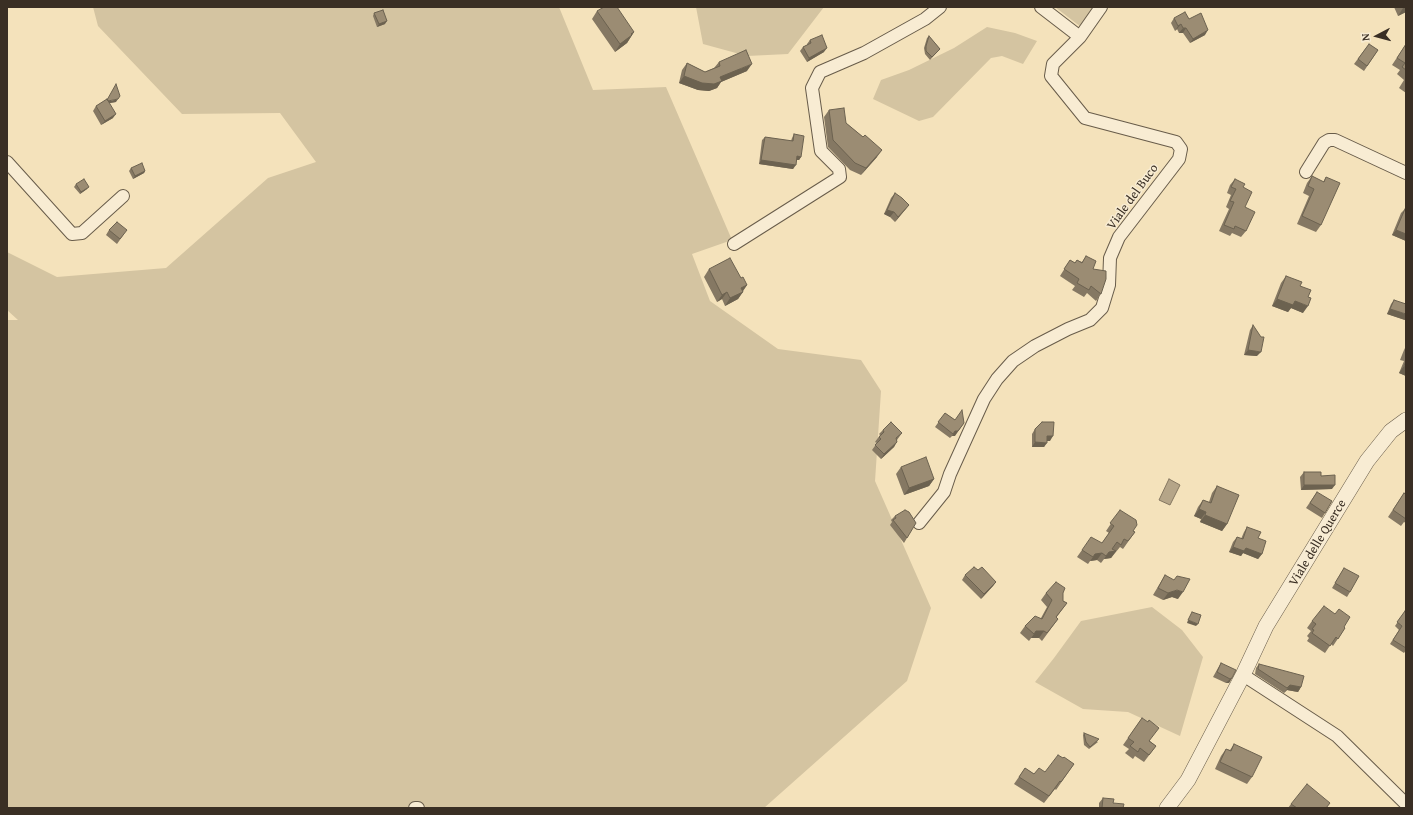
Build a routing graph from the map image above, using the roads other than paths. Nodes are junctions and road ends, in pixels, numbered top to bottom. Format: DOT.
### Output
graph roads {
  1 [pos="940,7"];
  2 [pos="1041,7"];
  3 [pos="1101,7"];
  4 [pos="1080,37"];
  5 [pos="7,162"];
  6 [pos="1306,172"];
  7 [pos="1406,173"];
  8 [pos="123,196"];
  9 [pos="734,244"];
  10 [pos="1406,420"];
  11 [pos="919,523"];
  12 [pos="1244,676"];
  13 [pos="1406,804"];
  14 [pos="1167,808"];
  1 -- 9 [label="street"];
  2 -- 4 [label="street"];
  3 -- 4 [label="street, Viale del Buco"];
  4 -- 11 [label="street, Viale del Buco"];
  5 -- 8 [label="street"];
  6 -- 7 [label="street"];
  10 -- 12 [label="street, Viale delle Querce"];
  12 -- 13 [label="street"];
  12 -- 14 [label="street, Viale delle Querce"];
}
